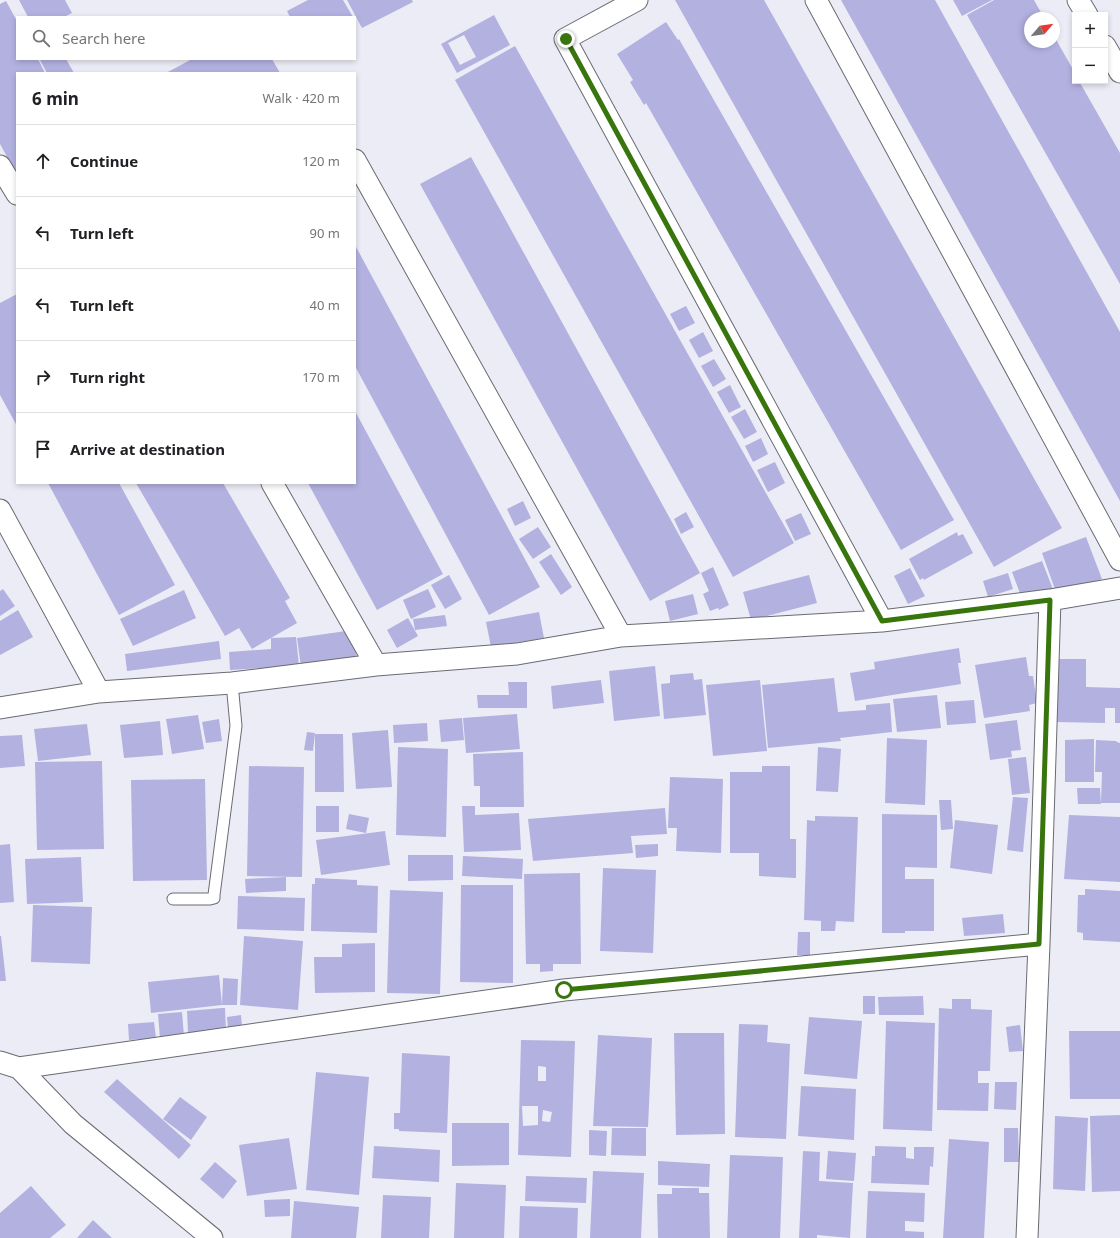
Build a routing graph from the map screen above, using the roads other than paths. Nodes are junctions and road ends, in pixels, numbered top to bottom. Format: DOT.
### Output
graph roads {
  1 [pos="637,0"];
  2 [pos="816,0"];
  3 [pos="1078,0"];
  4 [pos="1085,12"];
  5 [pos="1106,48"];
  6 [pos="1120,72"];
  7 [pos="356,162"];
  8 [pos="0,166"];
  9 [pos="16,192"];
  10 [pos="273,484"];
  11 [pos="0,510"];
  12 [pos="1120,560"];
  13 [pos="1120,588"];
  14 [pos="1050,600"];
  15 [pos="882,621"];
  16 [pos="621,636"];
  17 [pos="376,665"];
  18 [pos="232,684"];
  19 [pos="99,692"];
  20 [pos="0,708"];
  21 [pos="173,899"];
  22 [pos="1039,944"];
  23 [pos="9,1065"];
  24 [pos="212,1238"];
  25 [pos="1027,1238"];
  1 -- 15 [label="street"];
  2 -- 12 [label="street"];
  3 -- 4 [label="street"];
  5 -- 6 [label="street"];
  7 -- 16 [label="street"];
  8 -- 9 [label="street"];
  10 -- 17 [label="street"];
  11 -- 19 [label="street"];
  13 -- 14 [label="street"];
  14 -- 15 [label="street"];
  14 -- 22 [label="street"];
  15 -- 16 [label="street"];
  16 -- 17 [label="street"];
  17 -- 18 [label="street"];
  18 -- 19 [label="street"];
  18 -- 21 [label="lane"];
  19 -- 20 [label="street"];
  22 -- 23 [label="street"];
  22 -- 25 [label="street"];
  23 -- 24 [label="street"];
}
